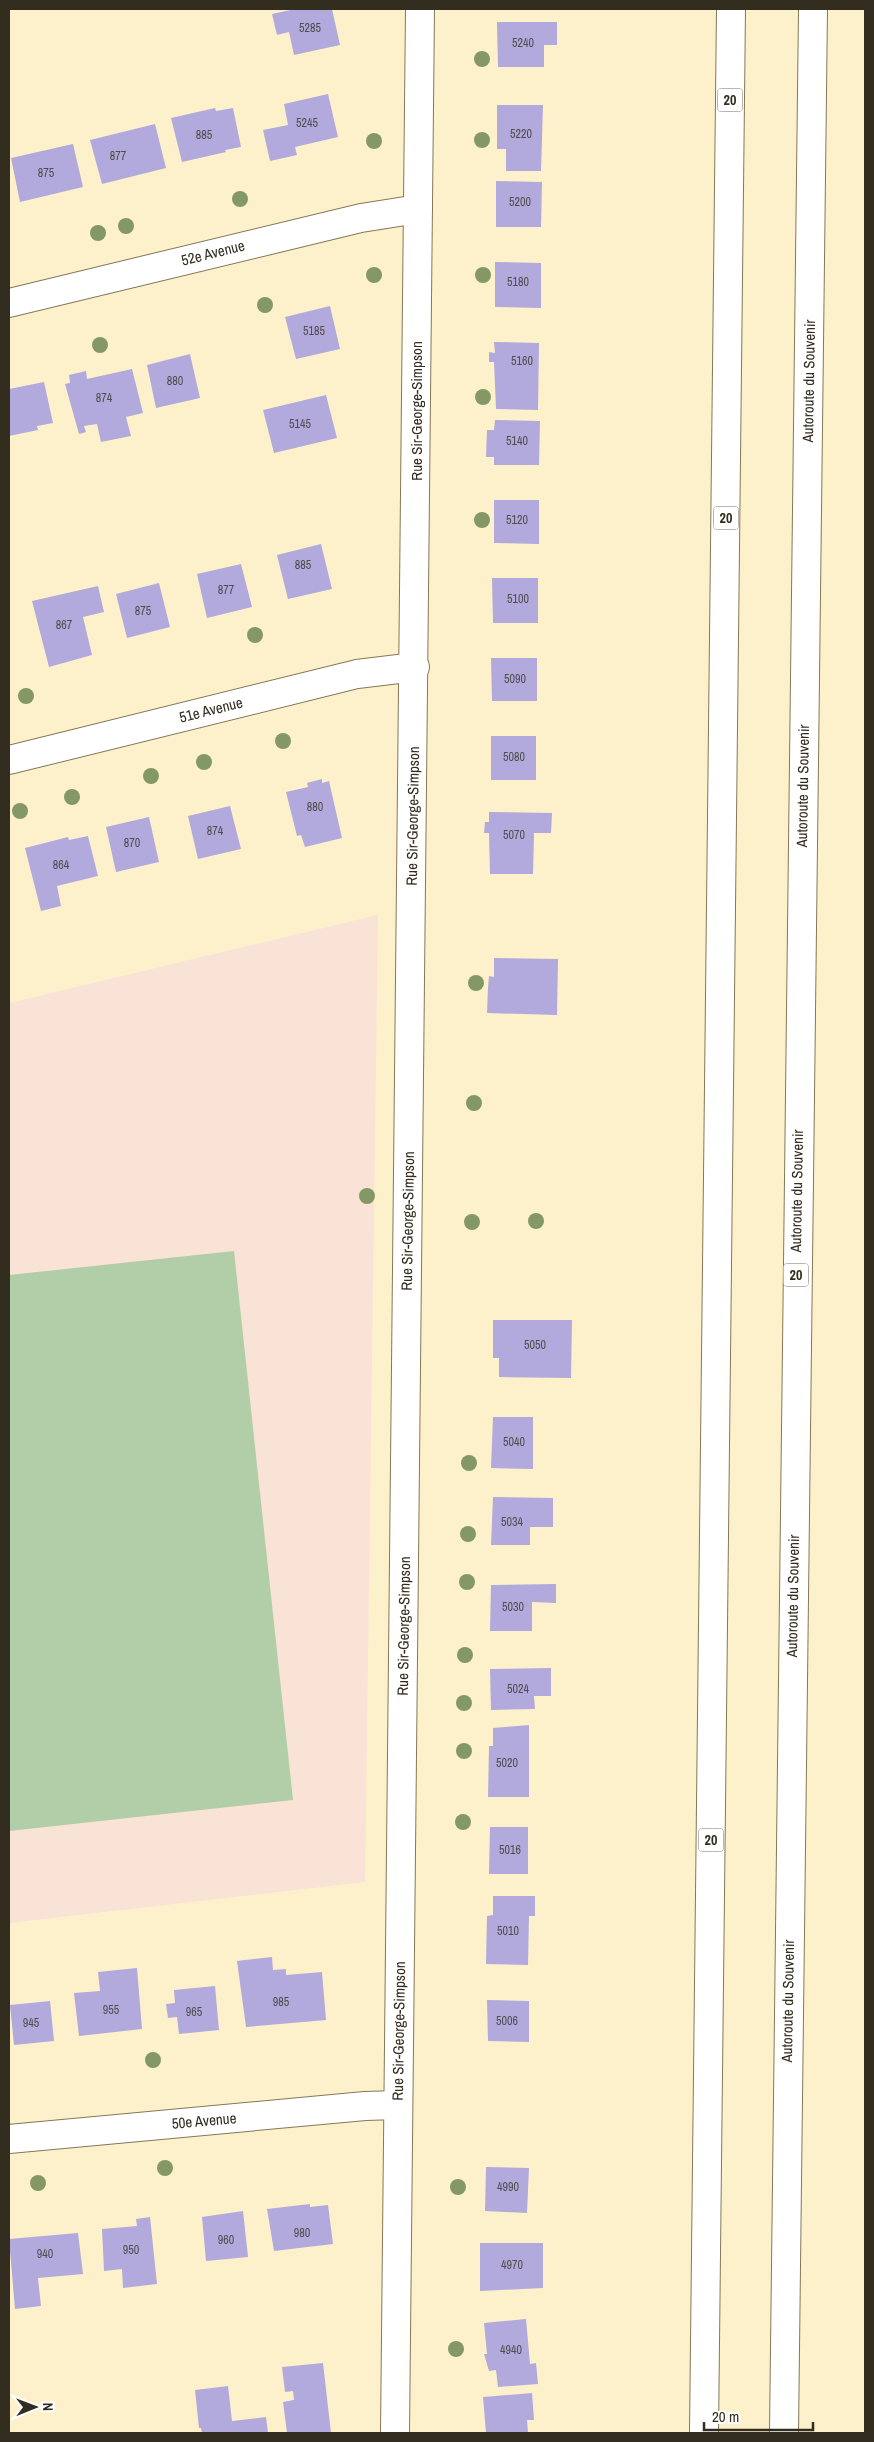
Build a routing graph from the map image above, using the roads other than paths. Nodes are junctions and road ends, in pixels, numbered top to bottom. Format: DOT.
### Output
graph roads {
  1 [pos="420,9"];
  2 [pos="731,9"];
  3 [pos="812,9"];
  4 [pos="418,209"];
  5 [pos="9,303"];
  6 [pos="415,667"];
  7 [pos="9,760"];
  8 [pos="398,2105"];
  9 [pos="9,2139"];
  10 [pos="395,2433"];
  11 [pos="704,2433"];
  12 [pos="784,2433"];
  1 -- 4 [label="main road, Rue Sir-George-Simpson"];
  2 -- 11 [label="main road, 20"];
  3 -- 12 [label="main road, Autoroute du Souvenir / 20"];
  4 -- 5 [label="main road, 52e Avenue"];
  4 -- 6 [label="main road, Rue Sir-George-Simpson"];
  6 -- 7 [label="main road, 51e Avenue"];
  6 -- 8 [label="main road, Rue Sir-George-Simpson"];
  8 -- 9 [label="main road, 50e Avenue"];
  8 -- 10 [label="main road, Rue Sir-George-Simpson"];
}
